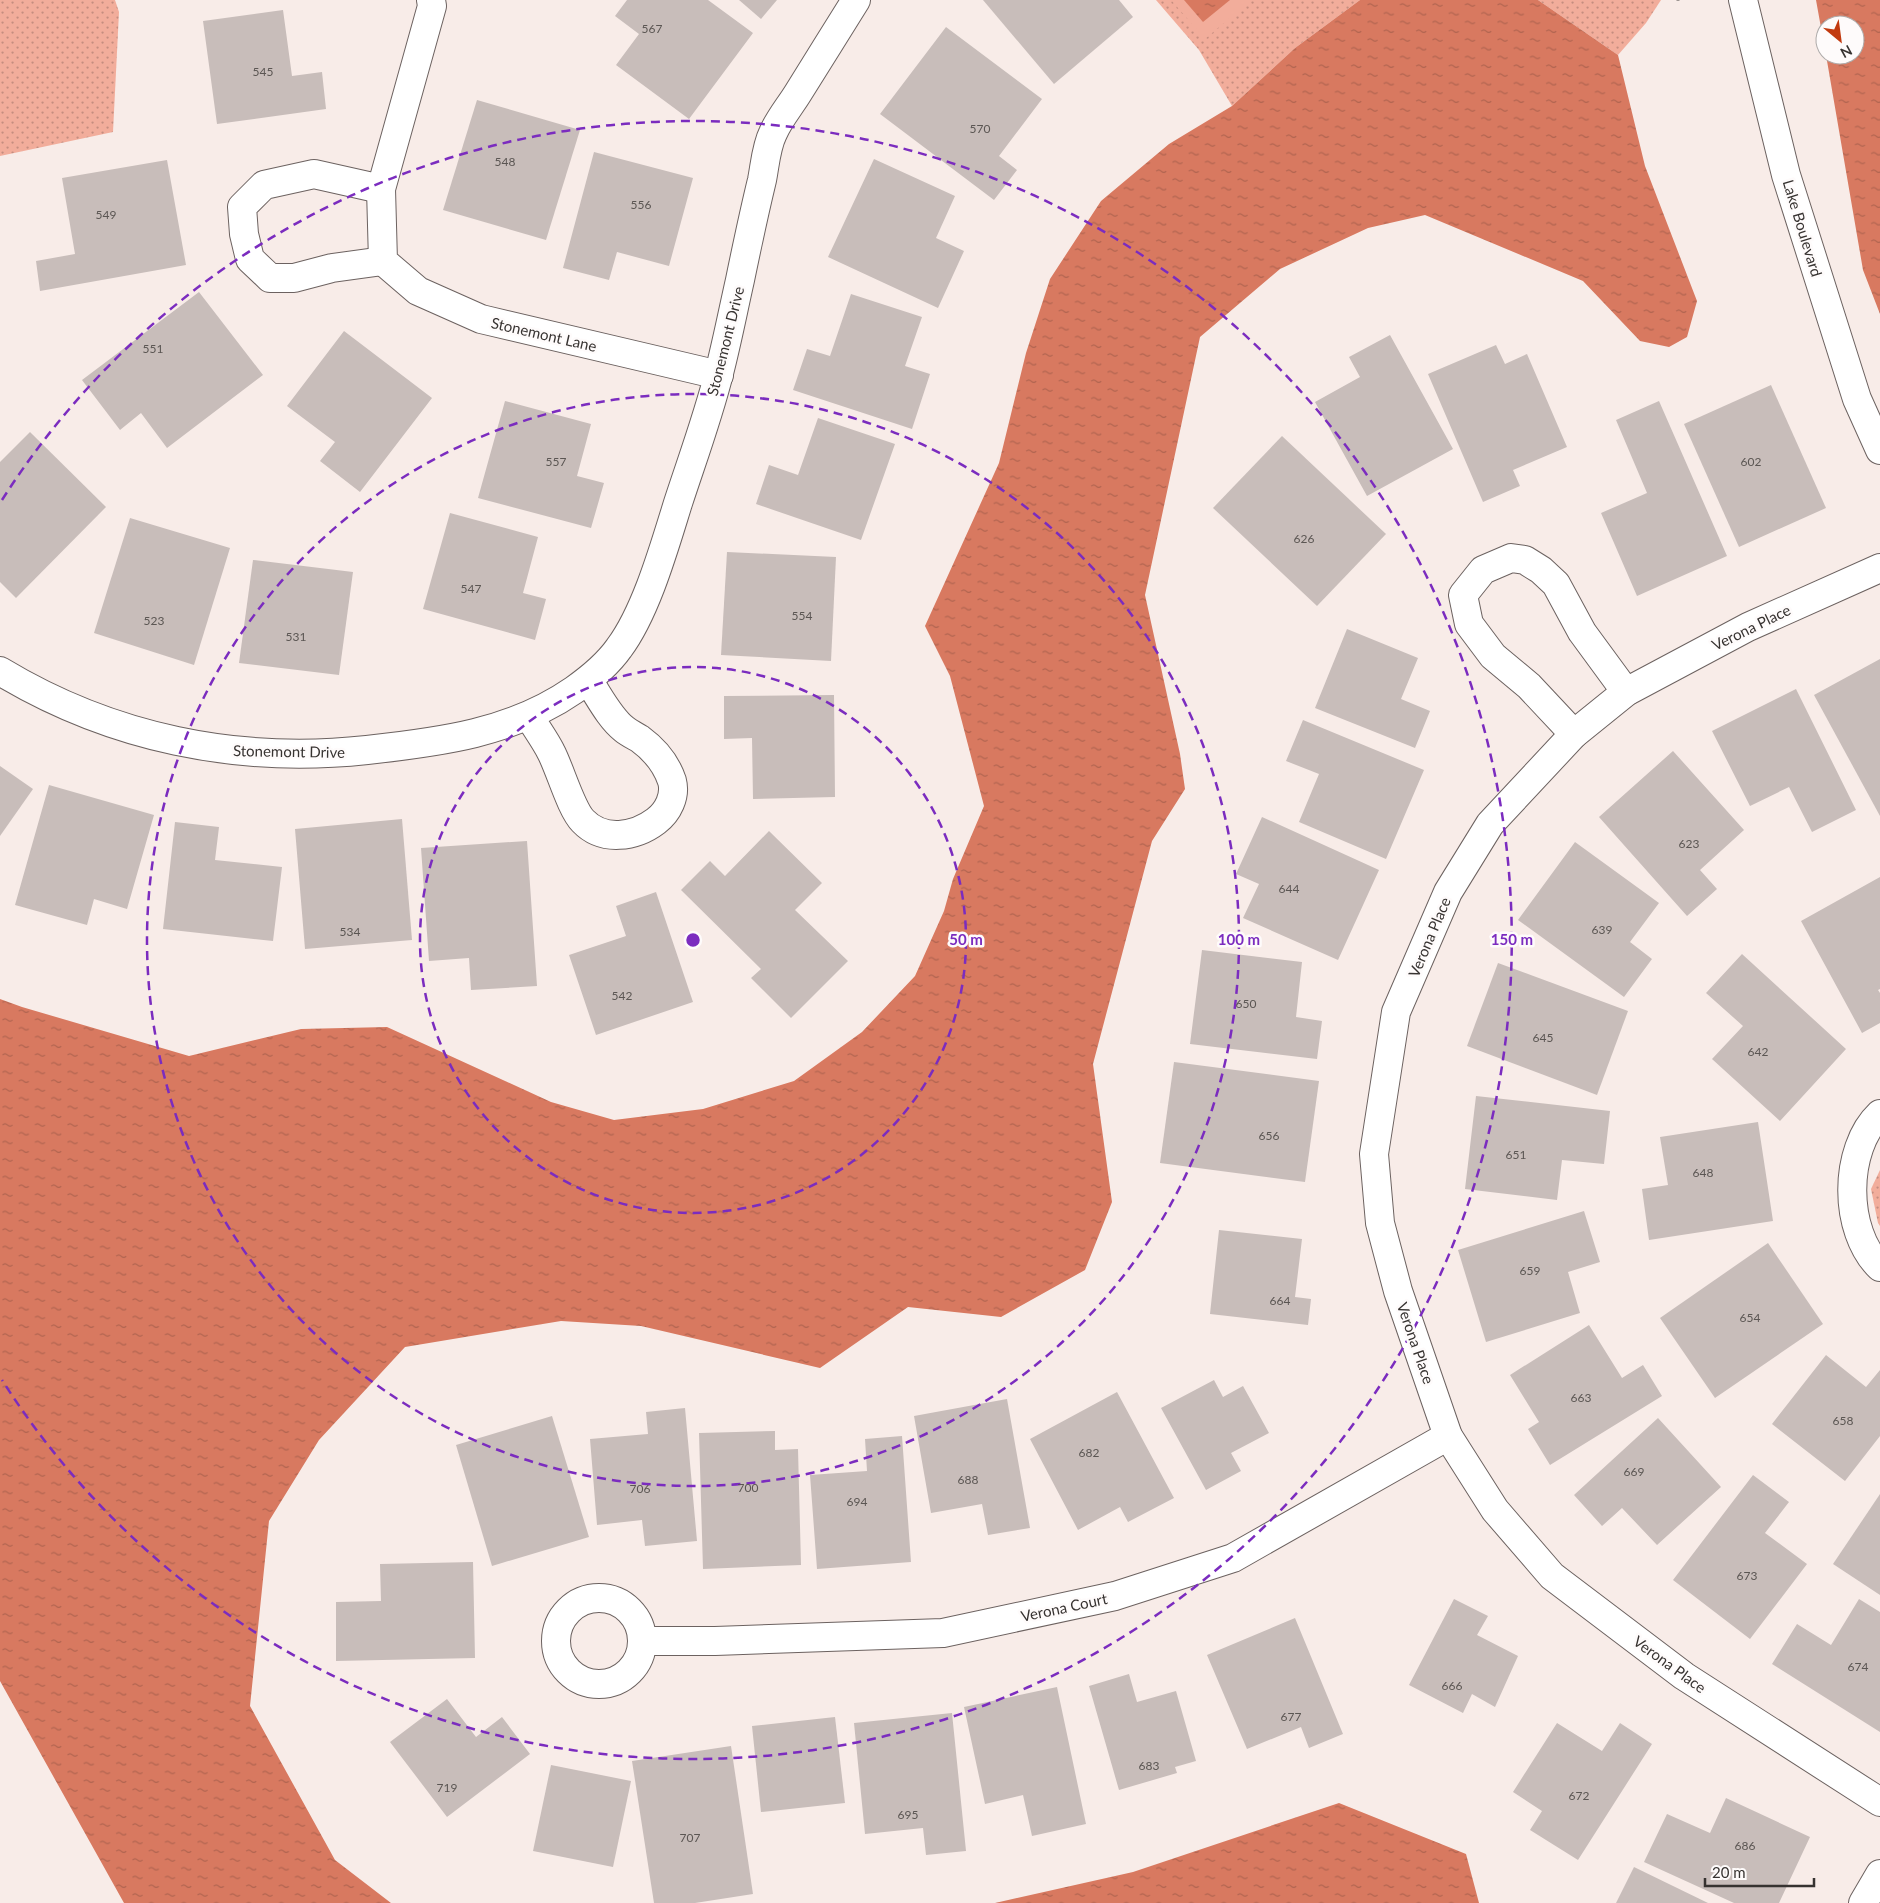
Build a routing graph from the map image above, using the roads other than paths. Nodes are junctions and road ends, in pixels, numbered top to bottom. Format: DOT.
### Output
graph roads {
  1 [pos="431,0"];
  2 [pos="856,0"];
  3 [pos="1742,0"];
  4 [pos="381,189"];
  5 [pos="383,261"];
  6 [pos="719,375"];
  7 [pos="1880,450"];
  8 [pos="1880,568"];
  9 [pos="0,671"];
  10 [pos="588,680"];
  11 [pos="1626,692"];
  12 [pos="529,716"];
  13 [pos="1574,734"];
  14 [pos="1880,1114"];
  15 [pos="1880,1267"];
  16 [pos="1448,1436"];
  17 [pos="643,1641"];
  18 [pos="1880,1802"];
  19 [pos="1880,1874"];
  20 [pos="1863,1903"];
  1 -- 4 [label="street"];
  2 -- 6 [label="street, Stonemont Drive"];
  3 -- 7 [label="street, Lake Boulevard"];
  4 -- 5 [label="street"];
  4 -- 5 [label="street"];
  5 -- 6 [label="street, Stonemont Lane"];
  6 -- 10 [label="street, Stonemont Drive"];
  8 -- 11 [label="street, Verona Place"];
  9 -- 12 [label="street, Stonemont Drive"];
  10 -- 12 [label="street, Stonemont Drive"];
  10 -- 12 [label="street"];
  11 -- 13 [label="street, Verona Place"];
  11 -- 13 [label="street"];
  13 -- 16 [label="street, Verona Place"];
  14 -- 15 [label="street"];
  16 -- 17 [label="street, Verona Court"];
  16 -- 18 [label="street, Verona Place"];
  19 -- 20 [label="street"];
}
